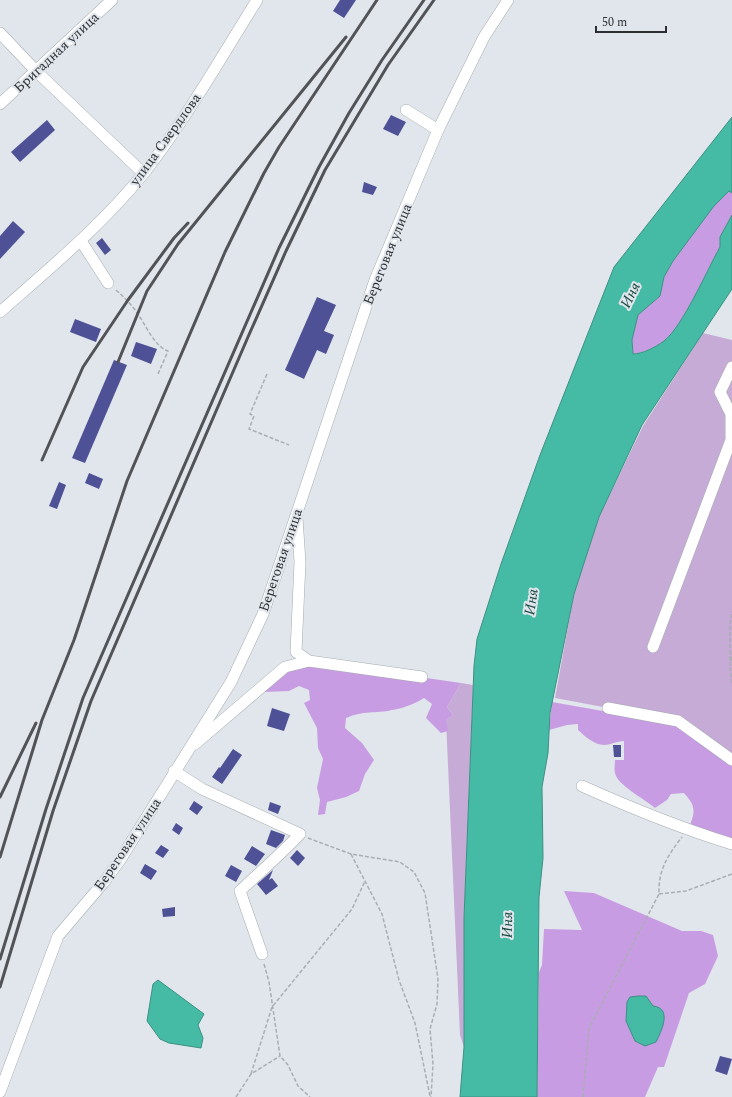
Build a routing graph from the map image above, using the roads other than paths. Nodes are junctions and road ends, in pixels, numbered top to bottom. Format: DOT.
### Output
graph roads {
  1 [pos="112,0"];
  2 [pos="258,0"];
  3 [pos="508,0"];
  4 [pos="0,33"];
  5 [pos="36,71"];
  6 [pos="0,104"];
  7 [pos="406,110"];
  8 [pos="438,130"];
  9 [pos="143,173"];
  10 [pos="81,241"];
  11 [pos="108,283"];
  12 [pos="0,312"];
  13 [pos="732,367"];
  14 [pos="297,511"];
  15 [pos="652,647"];
  16 [pos="309,661"];
  17 [pos="422,677"];
  18 [pos="608,708"];
  19 [pos="186,752"];
  20 [pos="732,760"];
  21 [pos="174,771"];
  22 [pos="582,786"];
  23 [pos="732,844"];
  24 [pos="262,954"];
  25 [pos="0,1092"];
  1 -- 5 [label="street, Бригадная улица"];
  2 -- 9 [label="street, улица Свердлова"];
  3 -- 8 [label="street, Береговая улица"];
  4 -- 5 [label="street"];
  5 -- 6 [label="street, Бригадная улица"];
  5 -- 9 [label="street"];
  7 -- 8 [label="street"];
  8 -- 14 [label="street, Береговая улица"];
  9 -- 10 [label="street, улица Свердлова"];
  10 -- 11 [label="street"];
  10 -- 12 [label="street, улица Свердлова"];
  13 -- 15 [label="street"];
  14 -- 16 [label="street"];
  14 -- 19 [label="street, Береговая улица"];
  16 -- 17 [label="street"];
  16 -- 19 [label="street"];
  18 -- 20 [label="street"];
  19 -- 21 [label="street, Береговая улица"];
  21 -- 24 [label="street"];
  21 -- 25 [label="street, Береговая улица"];
  22 -- 23 [label="street"];
}
